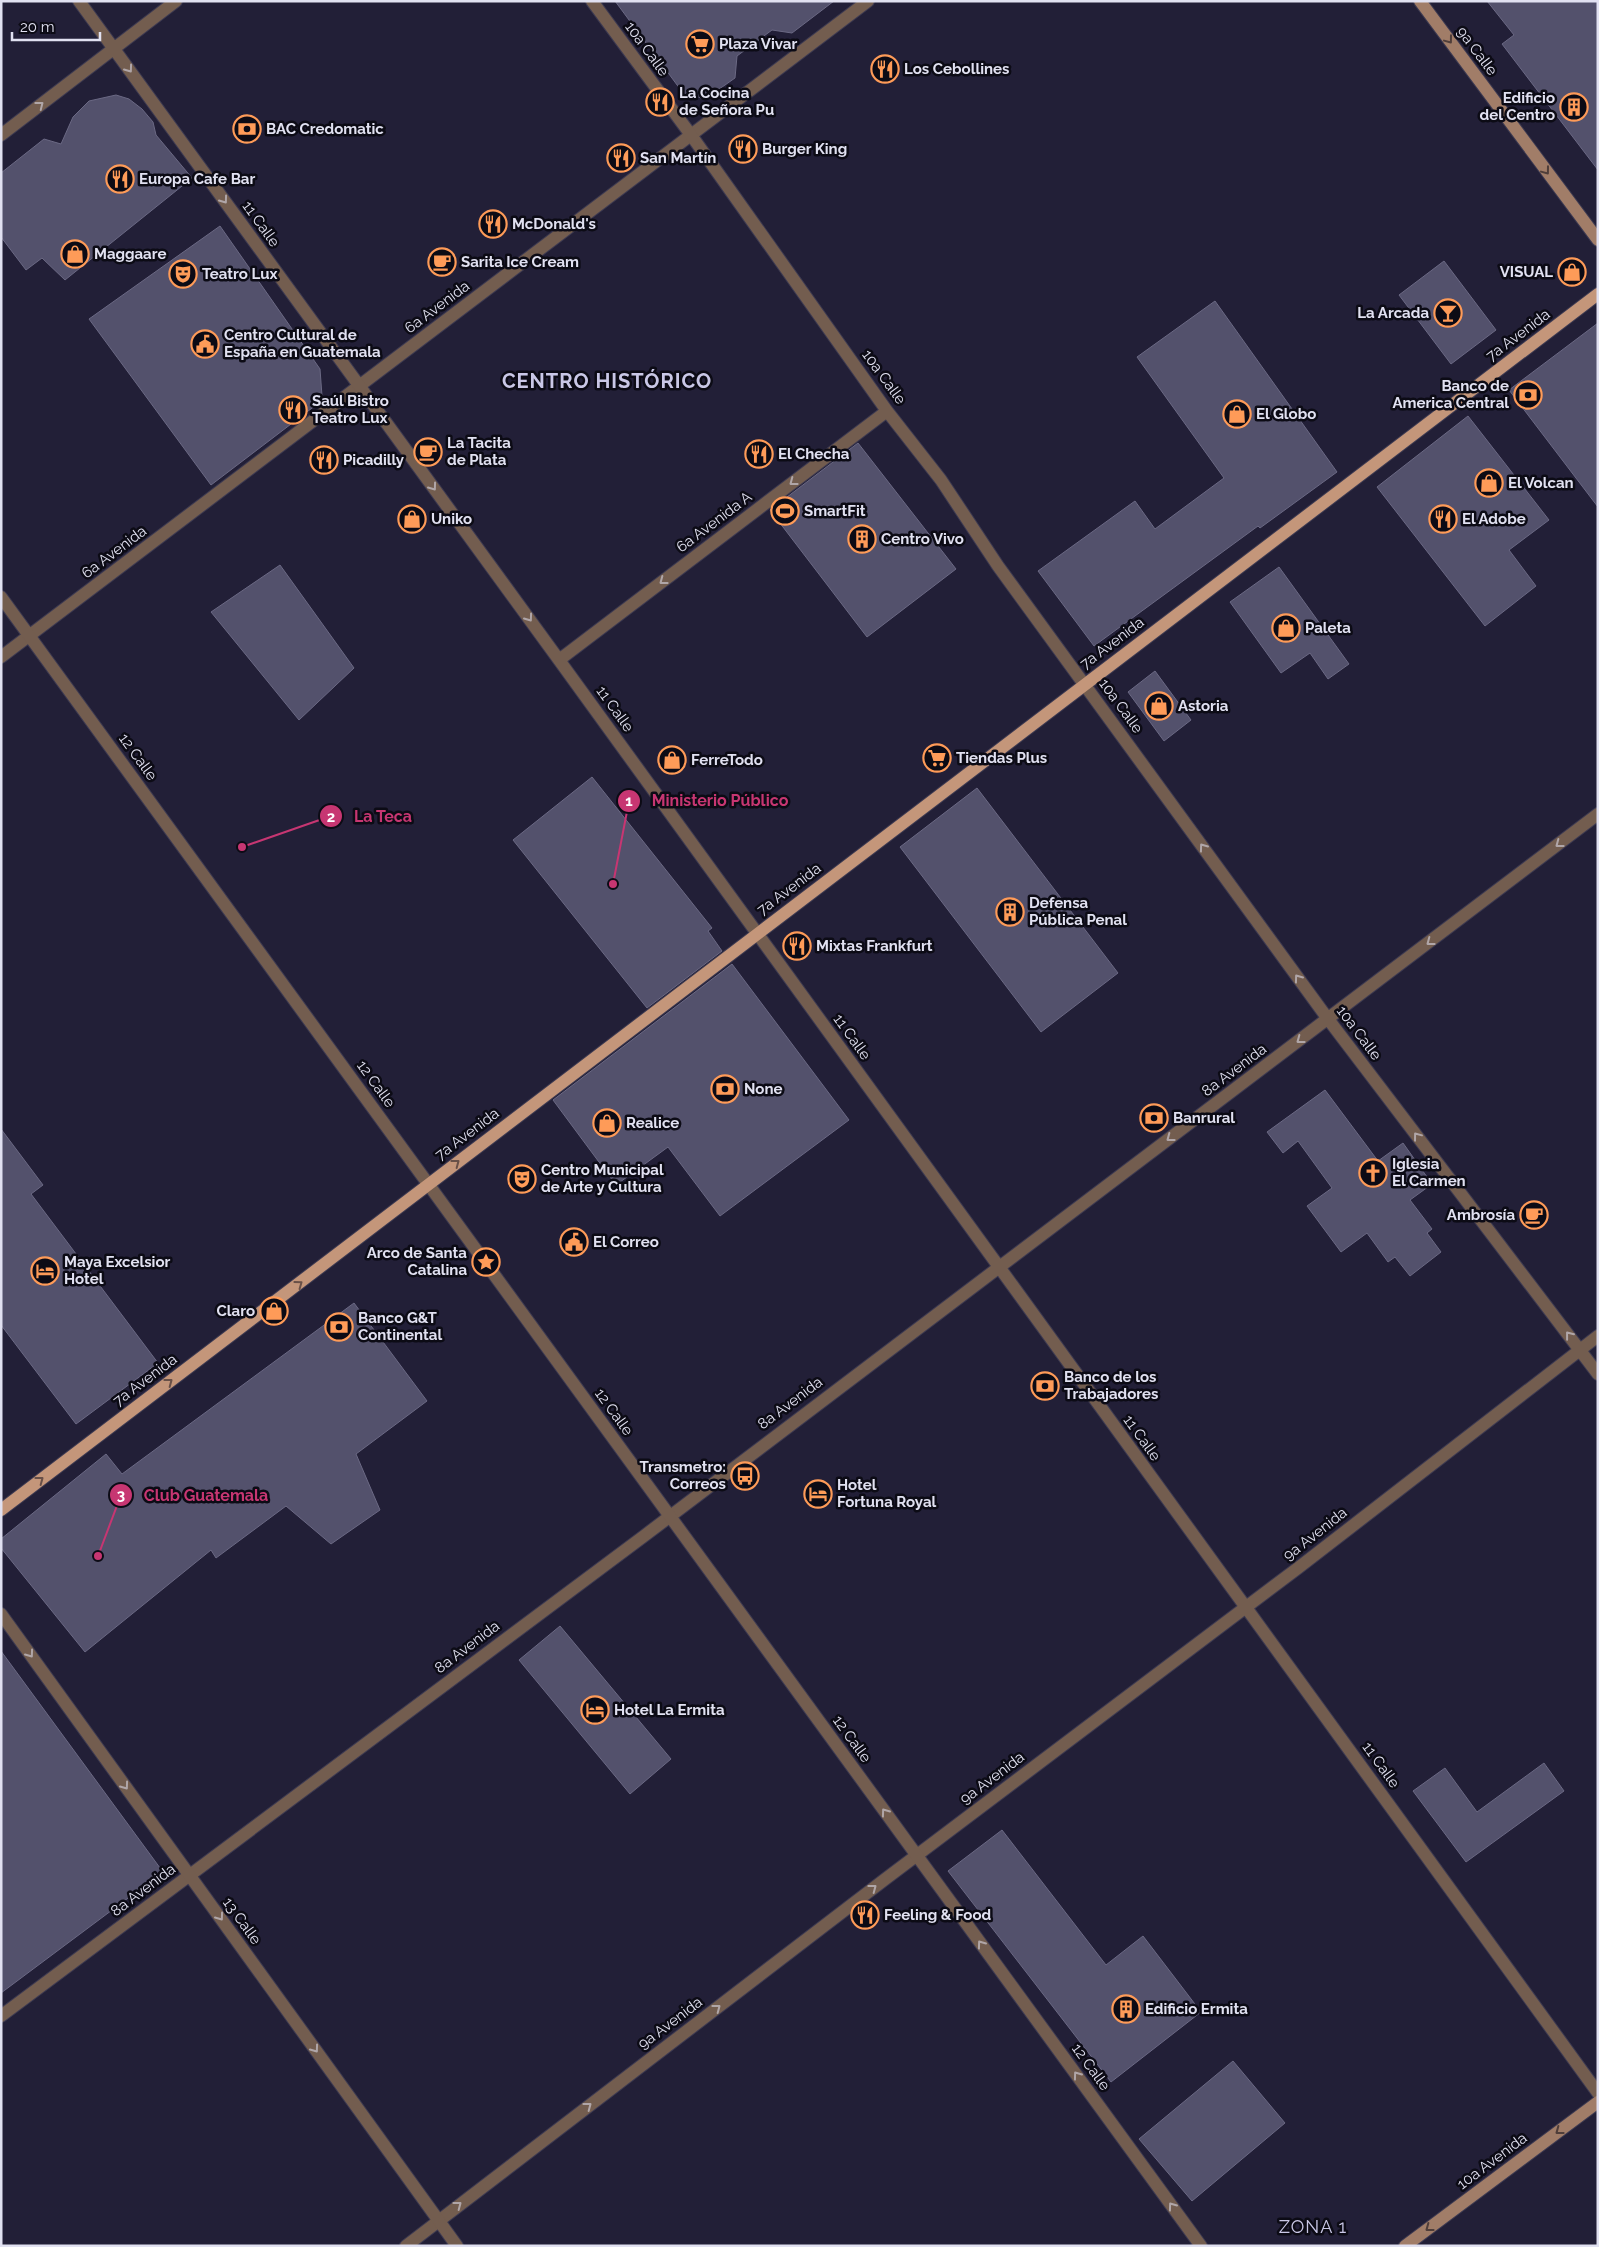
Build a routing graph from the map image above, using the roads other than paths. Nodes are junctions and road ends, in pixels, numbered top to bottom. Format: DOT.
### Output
graph roads {
  1 [pos="79,1"];
  2 [pos="176,1"];
  3 [pos="592,1"];
  4 [pos="868,1"];
  5 [pos="1420,1"];
  6 [pos="114,48"];
  7 [pos="1,135"];
  8 [pos="691,135"];
  9 [pos="1598,240"];
  10 [pos="1598,294"];
  11 [pos="359,386"];
  12 [pos="887,411"];
  13 [pos="1,597"];
  14 [pos="29,636"];
  15 [pos="1,657"];
  16 [pos="559,660"];
  17 [pos="1085,684"];
  18 [pos="1598,814"];
  19 [pos="757,934"];
  20 [pos="1328,1019"];
  21 [pos="428,1184"];
  22 [pos="998,1266"];
  23 [pos="1598,1336"];
  24 [pos="1580,1350"];
  25 [pos="1598,1374"];
  26 [pos="1,1510"];
  27 [pos="670,1516"];
  28 [pos="1245,1607"];
  29 [pos="1,1614"];
  30 [pos="916,1855"];
  31 [pos="190,1875"];
  32 [pos="1,2016"];
  33 [pos="1598,2093"];
  34 [pos="1598,2102"];
  35 [pos="438,2220"];
  36 [pos="406,2246"];
  37 [pos="457,2246"];
  38 [pos="1201,2246"];
  39 [pos="1405,2246"];
  1 -- 6 [label="street, 11 Calle"];
  2 -- 6 [label="street"];
  3 -- 8 [label="street, 10a Calle"];
  4 -- 8 [label="street, 6a Avenida"];
  5 -- 9 [label="main road, 9a Calle, one-way"];
  7 -- 6 [label="street, one-way"];
  6 -- 11 [label="street, 11 Calle, one-way"];
  8 -- 11 [label="street, 6a Avenida"];
  8 -- 12 [label="street, 10a Calle"];
  10 -- 17 [label="main road, 7a Avenida"];
  11 -- 14 [label="street, 6a Avenida"];
  11 -- 16 [label="street, 11 Calle, one-way"];
  12 -- 16 [label="street, 6a Avenida A, one-way"];
  12 -- 17 [label="street, 10a Calle"];
  13 -- 14 [label="street, 12 Calle"];
  14 -- 15 [label="street, 6a Avenida"];
  14 -- 21 [label="street, 12 Calle"];
  16 -- 19 [label="street, 11 Calle"];
  17 -- 19 [label="main road, 7a Avenida"];
  20 -- 17 [label="street, 10a Calle, one-way"];
  18 -- 20 [label="street, 8a Avenida, one-way"];
  21 -- 19 [label="main road, 7a Avenida, one-way"];
  19 -- 22 [label="street, 11 Calle"];
  20 -- 22 [label="street, 8a Avenida, one-way"];
  24 -- 20 [label="street, 10a Calle, one-way"];
  26 -- 21 [label="main road, 7a Avenida, one-way"];
  21 -- 27 [label="street, 12 Calle"];
  22 -- 27 [label="street, 8a Avenida"];
  22 -- 28 [label="street, 11 Calle"];
  23 -- 24 [label="street, 9a Avenida"];
  24 -- 25 [label="street, 10a Calle"];
  24 -- 28 [label="street, 9a Avenida"];
  30 -- 27 [label="street, 12 Calle, one-way"];
  27 -- 31 [label="street, 8a Avenida"];
  28 -- 30 [label="street, 9a Avenida"];
  28 -- 33 [label="street, 11 Calle"];
  29 -- 31 [label="street, 13 Calle, one-way"];
  35 -- 30 [label="street, 9a Avenida, one-way"];
  38 -- 30 [label="street, 12 Calle, one-way"];
  31 -- 32 [label="street, 8a Avenida"];
  31 -- 35 [label="street, 13 Calle, one-way"];
  34 -- 39 [label="main road, 10a Avenida, one-way"];
  35 -- 36 [label="street, 9a Avenida"];
  35 -- 37 [label="street, 13 Calle"];
}
